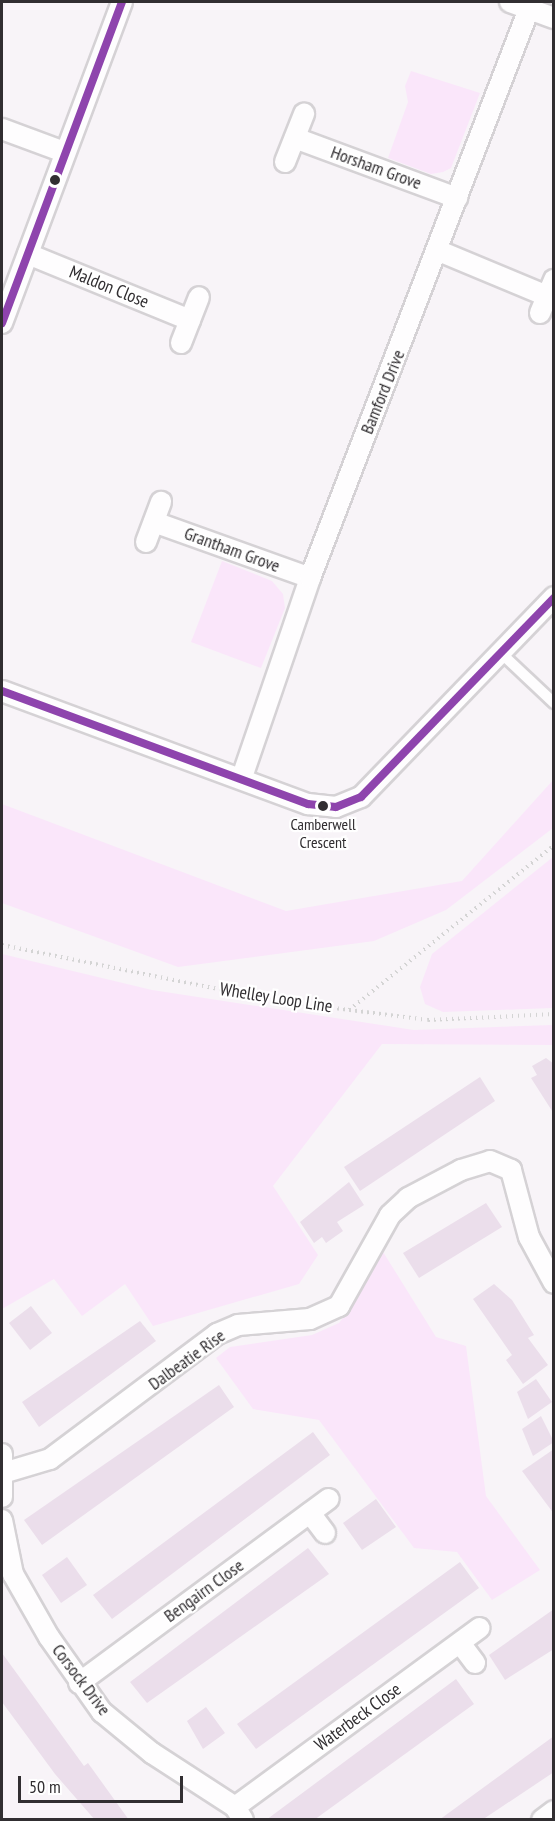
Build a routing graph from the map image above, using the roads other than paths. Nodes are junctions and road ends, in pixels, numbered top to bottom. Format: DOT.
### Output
graph roads {
  1 [pos="122,2"];
  2 [pos="510,2"];
  3 [pos="530,9"];
  4 [pos="554,18"];
  5 [pos="304,114"];
  6 [pos="2,129"];
  7 [pos="295,138"];
  8 [pos="64,152"];
  9 [pos="285,162"];
  10 [pos="457,198"];
  11 [pos="439,251"];
  12 [pos="28,254"];
  13 [pos="547,296"];
  14 [pos="200,297"];
  15 [pos="190,320"];
  16 [pos="2,323"];
  17 [pos="181,343"];
  18 [pos="161,502"];
  19 [pos="154,522"];
  20 [pos="147,542"];
  21 [pos="310,578"];
  22 [pos="554,597"];
  23 [pos="501,653"];
  24 [pos="2,691"];
  25 [pos="554,703"];
  26 [pos="242,777"];
  27 [pos="554,1283"];
  28 [pos="2,1464"];
  29 [pos="2,1497"];
  30 [pos="329,1499"];
  31 [pos="310,1513"];
  32 [pos="2,1520"];
  33 [pos="326,1533"];
  34 [pos="480,1628"];
  35 [pos="460,1643"];
  36 [pos="475,1663"];
  37 [pos="79,1683"];
  38 [pos="554,1811"];
  39 [pos="239,1813"];
  40 [pos="542,1820"];
  1 -- 8 [label="street"];
  2 -- 3 [label="street"];
  3 -- 4 [label="street"];
  3 -- 10 [label="street, Bamford Drive"];
  5 -- 7 [label="street"];
  6 -- 8 [label="street"];
  7 -- 9 [label="street"];
  7 -- 10 [label="street, Horsham Grove"];
  8 -- 12 [label="street"];
  10 -- 11 [label="street, Bamford Drive"];
  11 -- 13 [label="street"];
  11 -- 21 [label="street, Bamford Drive"];
  12 -- 15 [label="street, Maldon Close"];
  12 -- 16 [label="street"];
  14 -- 15 [label="street"];
  15 -- 17 [label="street"];
  18 -- 19 [label="street"];
  19 -- 20 [label="street"];
  19 -- 21 [label="street, Grantham Grove"];
  21 -- 26 [label="street, Bamford Drive"];
  22 -- 23 [label="street"];
  23 -- 25 [label="lane"];
  23 -- 26 [label="street"];
  24 -- 26 [label="street"];
  27 -- 28 [label="street, Dalbeatie Rise"];
  28 -- 29 [label="street"];
  30 -- 31 [label="street, Bengairn Close"];
  31 -- 33 [label="street"];
  31 -- 37 [label="street, Bengairn Close"];
  32 -- 37 [label="street, Corsock Drive"];
  34 -- 35 [label="street, Waterbeck Close"];
  35 -- 36 [label="street"];
  35 -- 39 [label="street, Waterbeck Close"];
  37 -- 39 [label="street, Corsock Drive"];
  38 -- 40 [label="street"];
}
